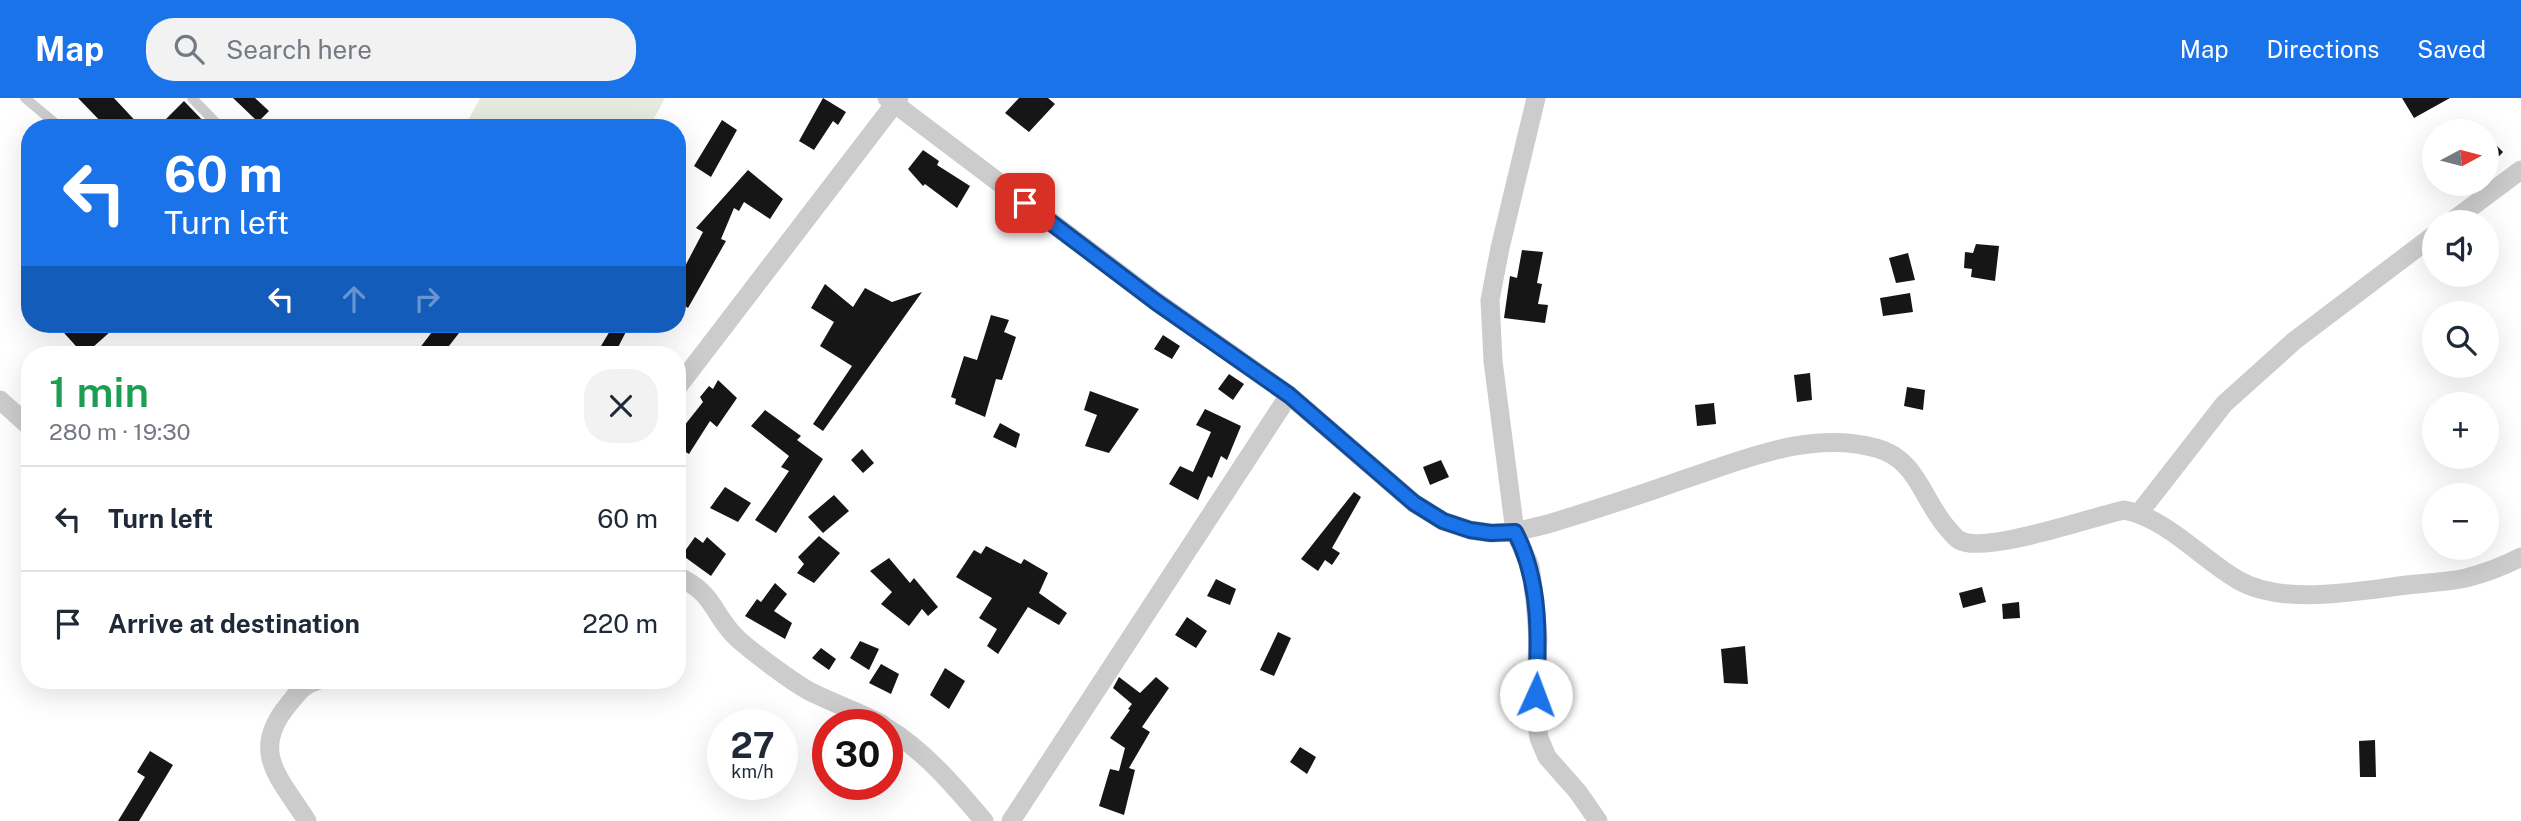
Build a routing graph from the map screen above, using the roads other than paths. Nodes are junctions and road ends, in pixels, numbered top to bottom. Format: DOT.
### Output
graph roads {
  1 [pos="25,98"];
  2 [pos="192,98"];
  3 [pos="1536,98"];
  4 [pos="893,100"];
  5 [pos="50,119"];
  6 [pos="212,119"];
  7 [pos="2521,170"];
  8 [pos="2467,210"];
  9 [pos="2422,244"];
  10 [pos="686,376"];
  11 [pos="1289,395"];
  12 [pos="0,400"];
  13 [pos="21,419"];
  14 [pos="2138,513"];
  15 [pos="1515,532"];
  16 [pos="2521,557"];
  17 [pos="686,581"];
  18 [pos="303,689"];
  19 [pos="849,709"];
  20 [pos="903,739"];
  21 [pos="307,821"];
  22 [pos="984,821"];
  23 [pos="1012,821"];
  24 [pos="1598,821"];
  1 -- 5 [label="lane"];
  2 -- 6 [label="lane"];
  3 -- 15 [label="street"];
  4 -- 10 [label="street"];
  4 -- 11 [label="street"];
  7 -- 8 [label="street"];
  9 -- 14 [label="street"];
  11 -- 15 [label="street"];
  11 -- 23 [label="street"];
  12 -- 13 [label="street"];
  14 -- 15 [label="street"];
  14 -- 16 [label="street"];
  15 -- 24 [label="street"];
  17 -- 19 [label="street"];
  18 -- 21 [label="street"];
  20 -- 22 [label="street"];
}
